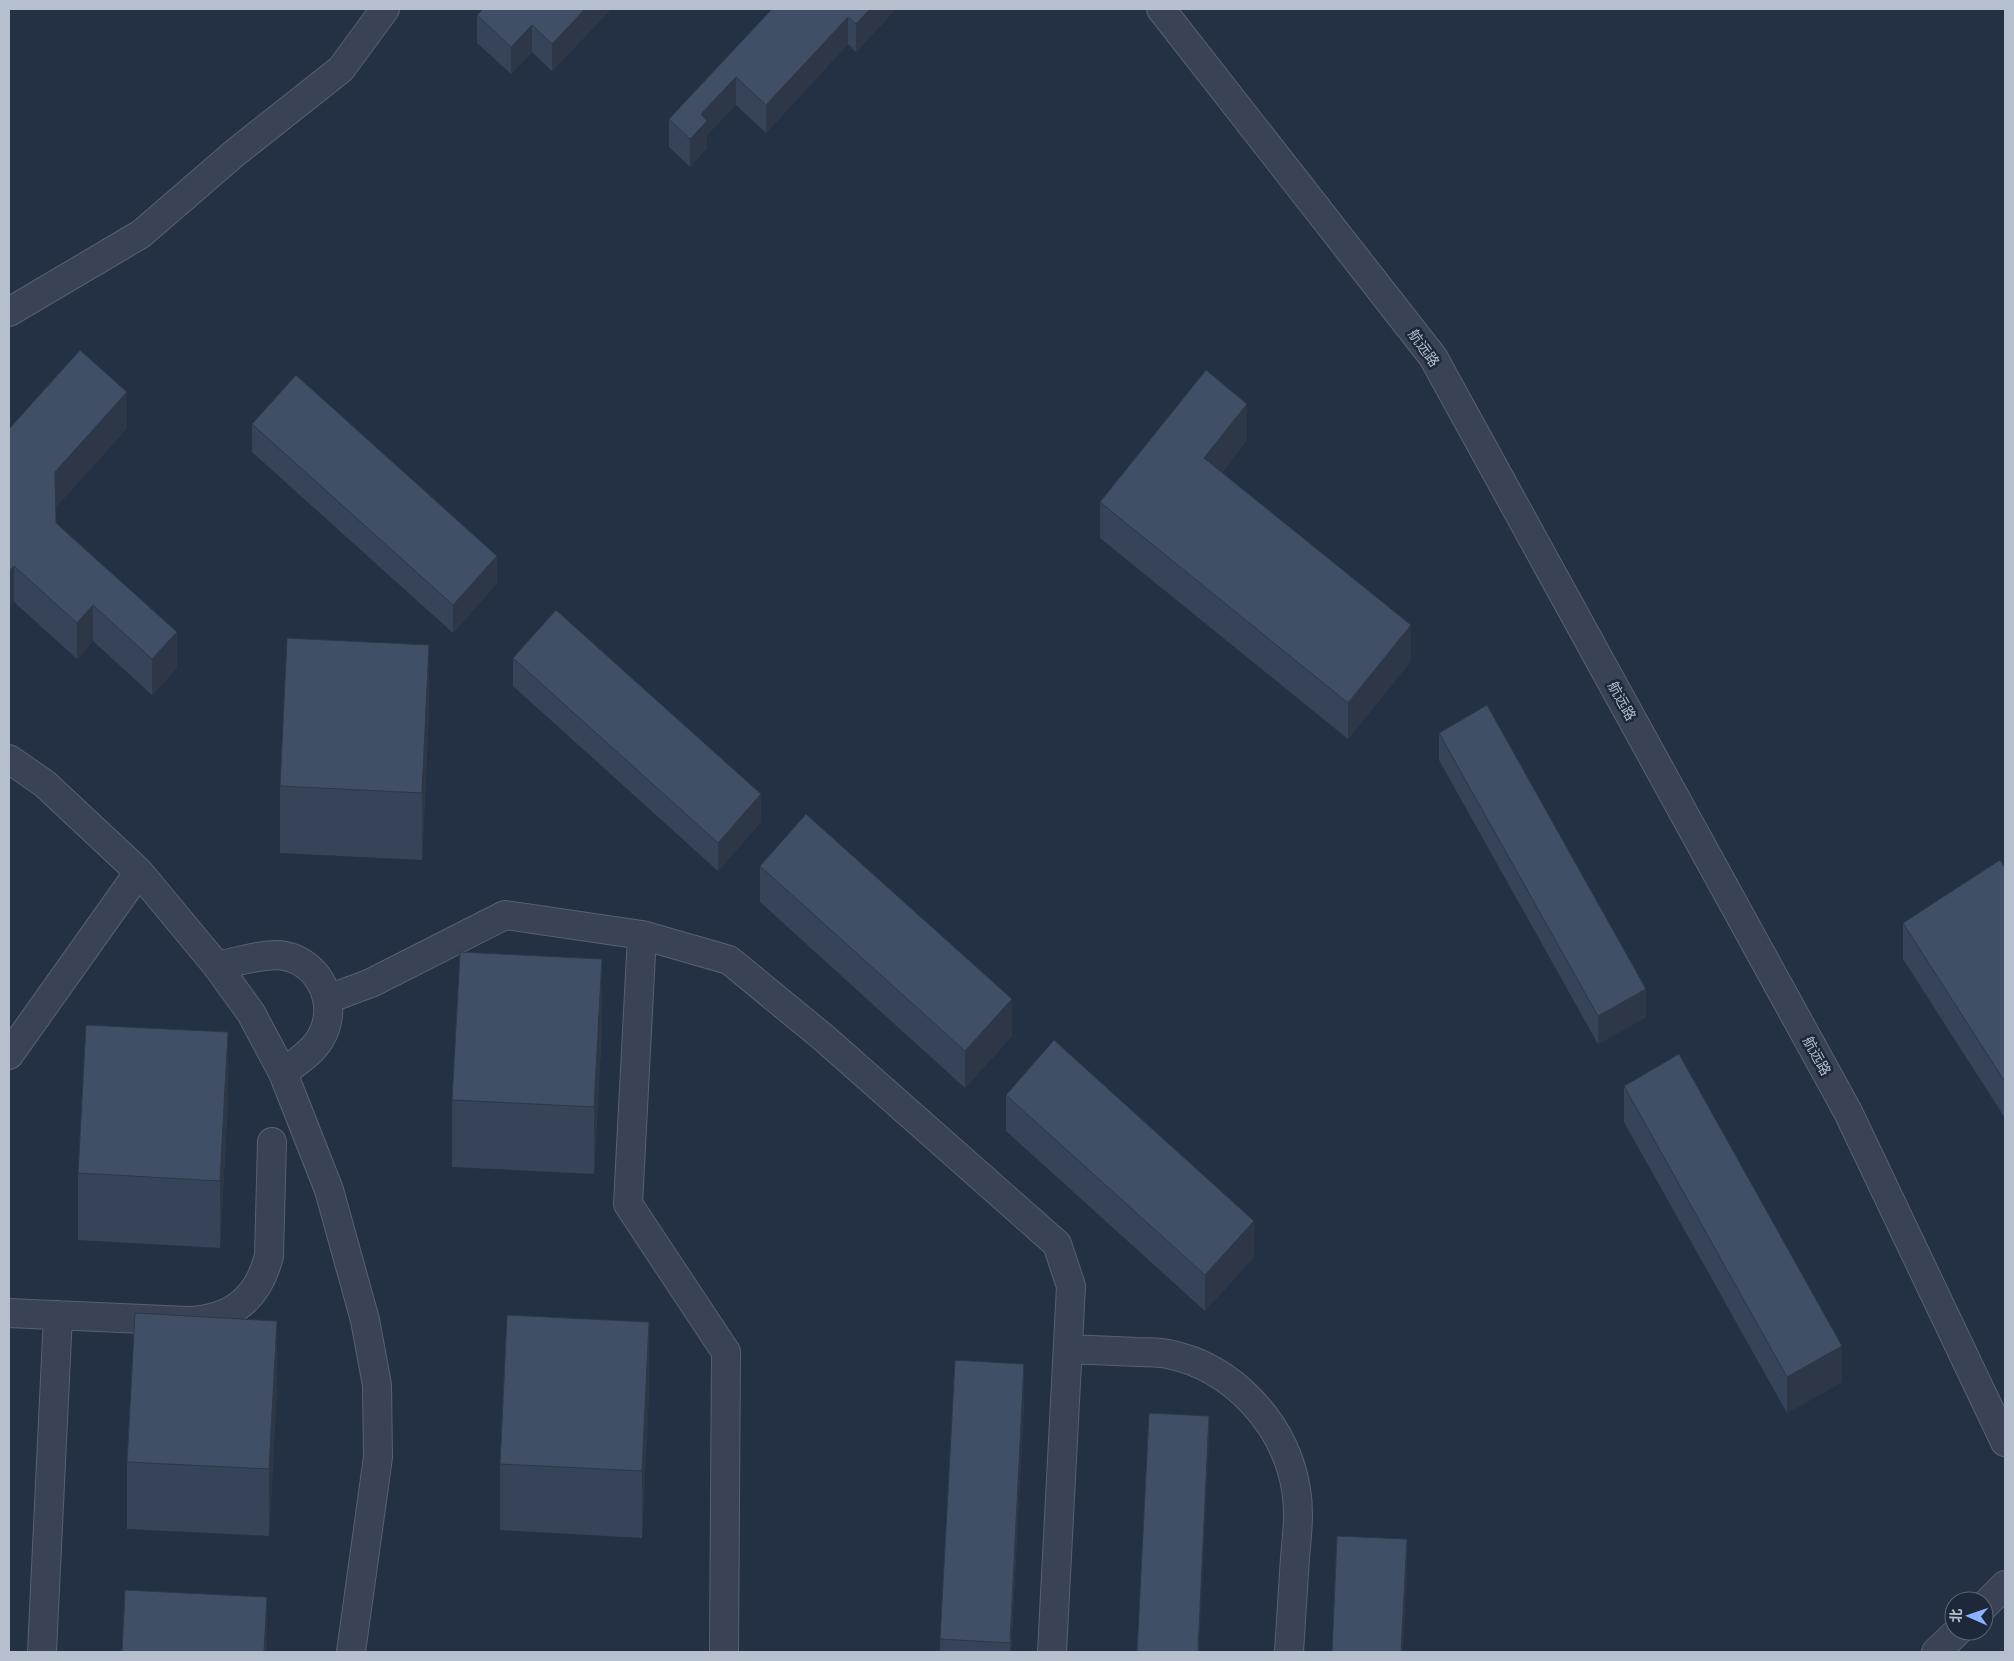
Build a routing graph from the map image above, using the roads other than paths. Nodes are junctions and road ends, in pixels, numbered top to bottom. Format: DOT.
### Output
graph roads {
  1 [pos="385,9"];
  2 [pos="1161,9"];
  3 [pos="9,312"];
  4 [pos="9,759"];
  5 [pos="139,872"];
  6 [pos="642,936"];
  7 [pos="217,966"];
  8 [pos="328,999"];
  9 [pos="9,1055"];
  10 [pos="283,1073"];
  11 [pos="272,1142"];
  12 [pos="9,1313"];
  13 [pos="58,1315"];
  14 [pos="1069,1349"];
  15 [pos="2005,1442"];
  16 [pos="2005,1585"];
  17 [pos="1994,1596"];
  18 [pos="1948,1641"];
  19 [pos="42,1652"];
  20 [pos="351,1652"];
  21 [pos="724,1652"];
  22 [pos="1052,1652"];
  23 [pos="1289,1652"];
  24 [pos="1936,1652"];
  1 -- 3 [label="street"];
  2 -- 15 [label="street, 航远路"];
  4 -- 5 [label="street"];
  5 -- 7 [label="street"];
  5 -- 9 [label="street"];
  6 -- 8 [label="street"];
  6 -- 14 [label="street"];
  6 -- 21 [label="street"];
  7 -- 8 [label="street"];
  7 -- 10 [label="street"];
  8 -- 10 [label="street"];
  10 -- 20 [label="street"];
  11 -- 13 [label="street"];
  12 -- 13 [label="street"];
  13 -- 19 [label="street"];
  14 -- 22 [label="street"];
  14 -- 23 [label="street"];
  16 -- 17 [label="street"];
  18 -- 24 [label="street"];
}
